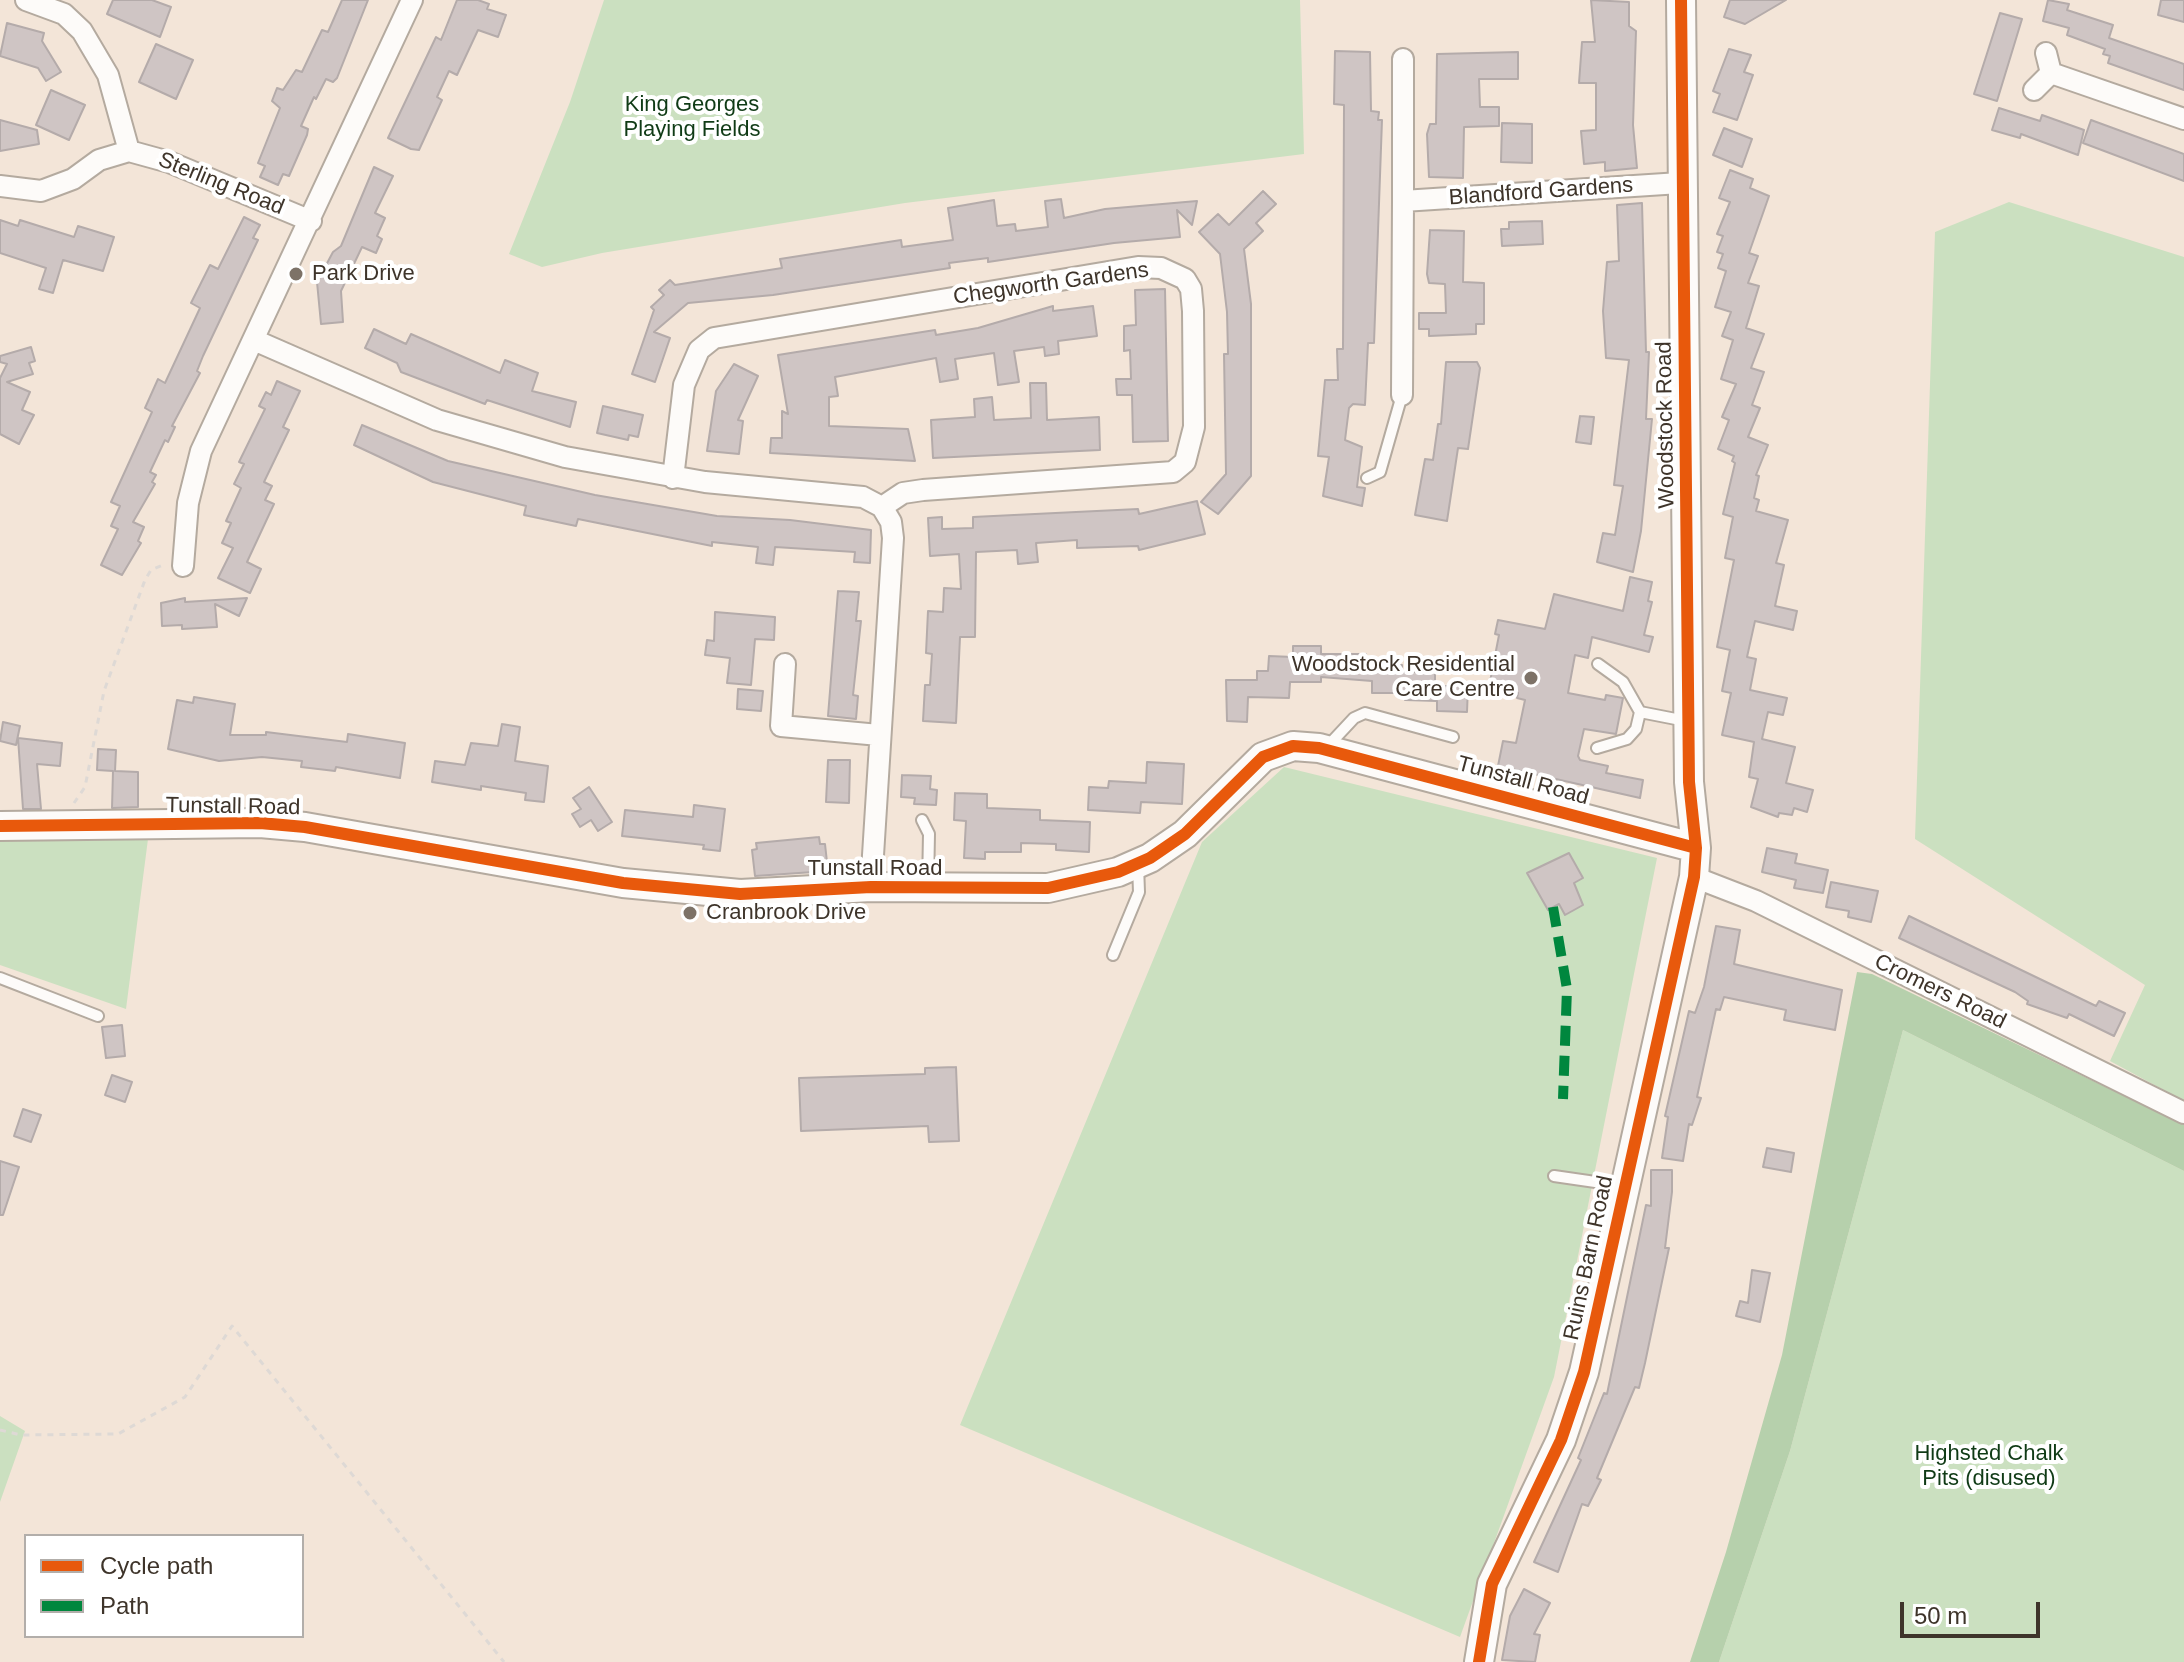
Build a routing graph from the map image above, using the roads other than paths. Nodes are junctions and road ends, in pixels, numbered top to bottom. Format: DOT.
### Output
graph roads {
  1 [pos="26,0"];
  2 [pos="412,0"];
  3 [pos="1681,0"];
  4 [pos="1403,59"];
  5 [pos="2034,90"];
  6 [pos="2184,119"];
  7 [pos="129,151"];
  8 [pos="1680,183"];
  9 [pos="0,186"];
  10 [pos="1403,201"];
  11 [pos="311,221"];
  12 [pos="254,340"];
  13 [pos="1402,395"];
  14 [pos="673,478"];
  15 [pos="1367,478"];
  16 [pos="882,507"];
  17 [pos="183,566"];
  18 [pos="785,664"];
  19 [pos="1598,664"];
  20 [pos="1640,712"];
  21 [pos="1688,722"];
  22 [pos="879,735"];
  23 [pos="1453,737"];
  24 [pos="1597,748"];
  25 [pos="1325,749"];
  26 [pos="922,820"];
  27 [pos="0,826"];
  28 [pos="1696,848"];
  29 [pos="1138,863"];
  30 [pos="1694,877"];
  31 [pos="871,887"];
  32 [pos="927,888"];
  33 [pos="1113,955"];
  34 [pos="0,978"];
  35 [pos="98,1016"];
  36 [pos="2184,1113"];
  37 [pos="1554,1176"];
  38 [pos="1625,1186"];
  39 [pos="1479,1662"];
  1 -- 7 [label="street, Sterling Road"];
  2 -- 11 [label="street"];
  3 -- 8 [label="street, Woodstock Road"];
  4 -- 10 [label="street"];
  5 -- 6 [label="street"];
  7 -- 9 [label="street, Sterling Road"];
  7 -- 11 [label="street, Sterling Road"];
  8 -- 10 [label="street, Blandford Gardens"];
  8 -- 21 [label="street, Woodstock Road"];
  10 -- 13 [label="street"];
  11 -- 12 [label="street"];
  12 -- 14 [label="street"];
  12 -- 17 [label="street"];
  13 -- 15 [label="lane"];
  14 -- 16 [label="street"];
  14 -- 16 [label="street, Chegworth Gardens"];
  16 -- 22 [label="street"];
  18 -- 22 [label="street"];
  19 -- 20 [label="lane"];
  20 -- 21 [label="lane"];
  20 -- 24 [label="lane"];
  21 -- 28 [label="street, Woodstock Road"];
  22 -- 31 [label="street"];
  23 -- 25 [label="lane"];
  25 -- 28 [label="street, Tunstall Road"];
  25 -- 29 [label="street, Tunstall Road"];
  26 -- 32 [label="lane"];
  27 -- 31 [label="street, Tunstall Road"];
  28 -- 30 [label="street, Ruins Barn Road"];
  29 -- 32 [label="street, Tunstall Road"];
  29 -- 33 [label="lane"];
  30 -- 36 [label="street, Cromers Road"];
  30 -- 38 [label="street, Ruins Barn Road"];
  31 -- 32 [label="street, Tunstall Road"];
  34 -- 35 [label="lane"];
  37 -- 38 [label="lane"];
  38 -- 39 [label="street, Ruins Barn Road"];
}
